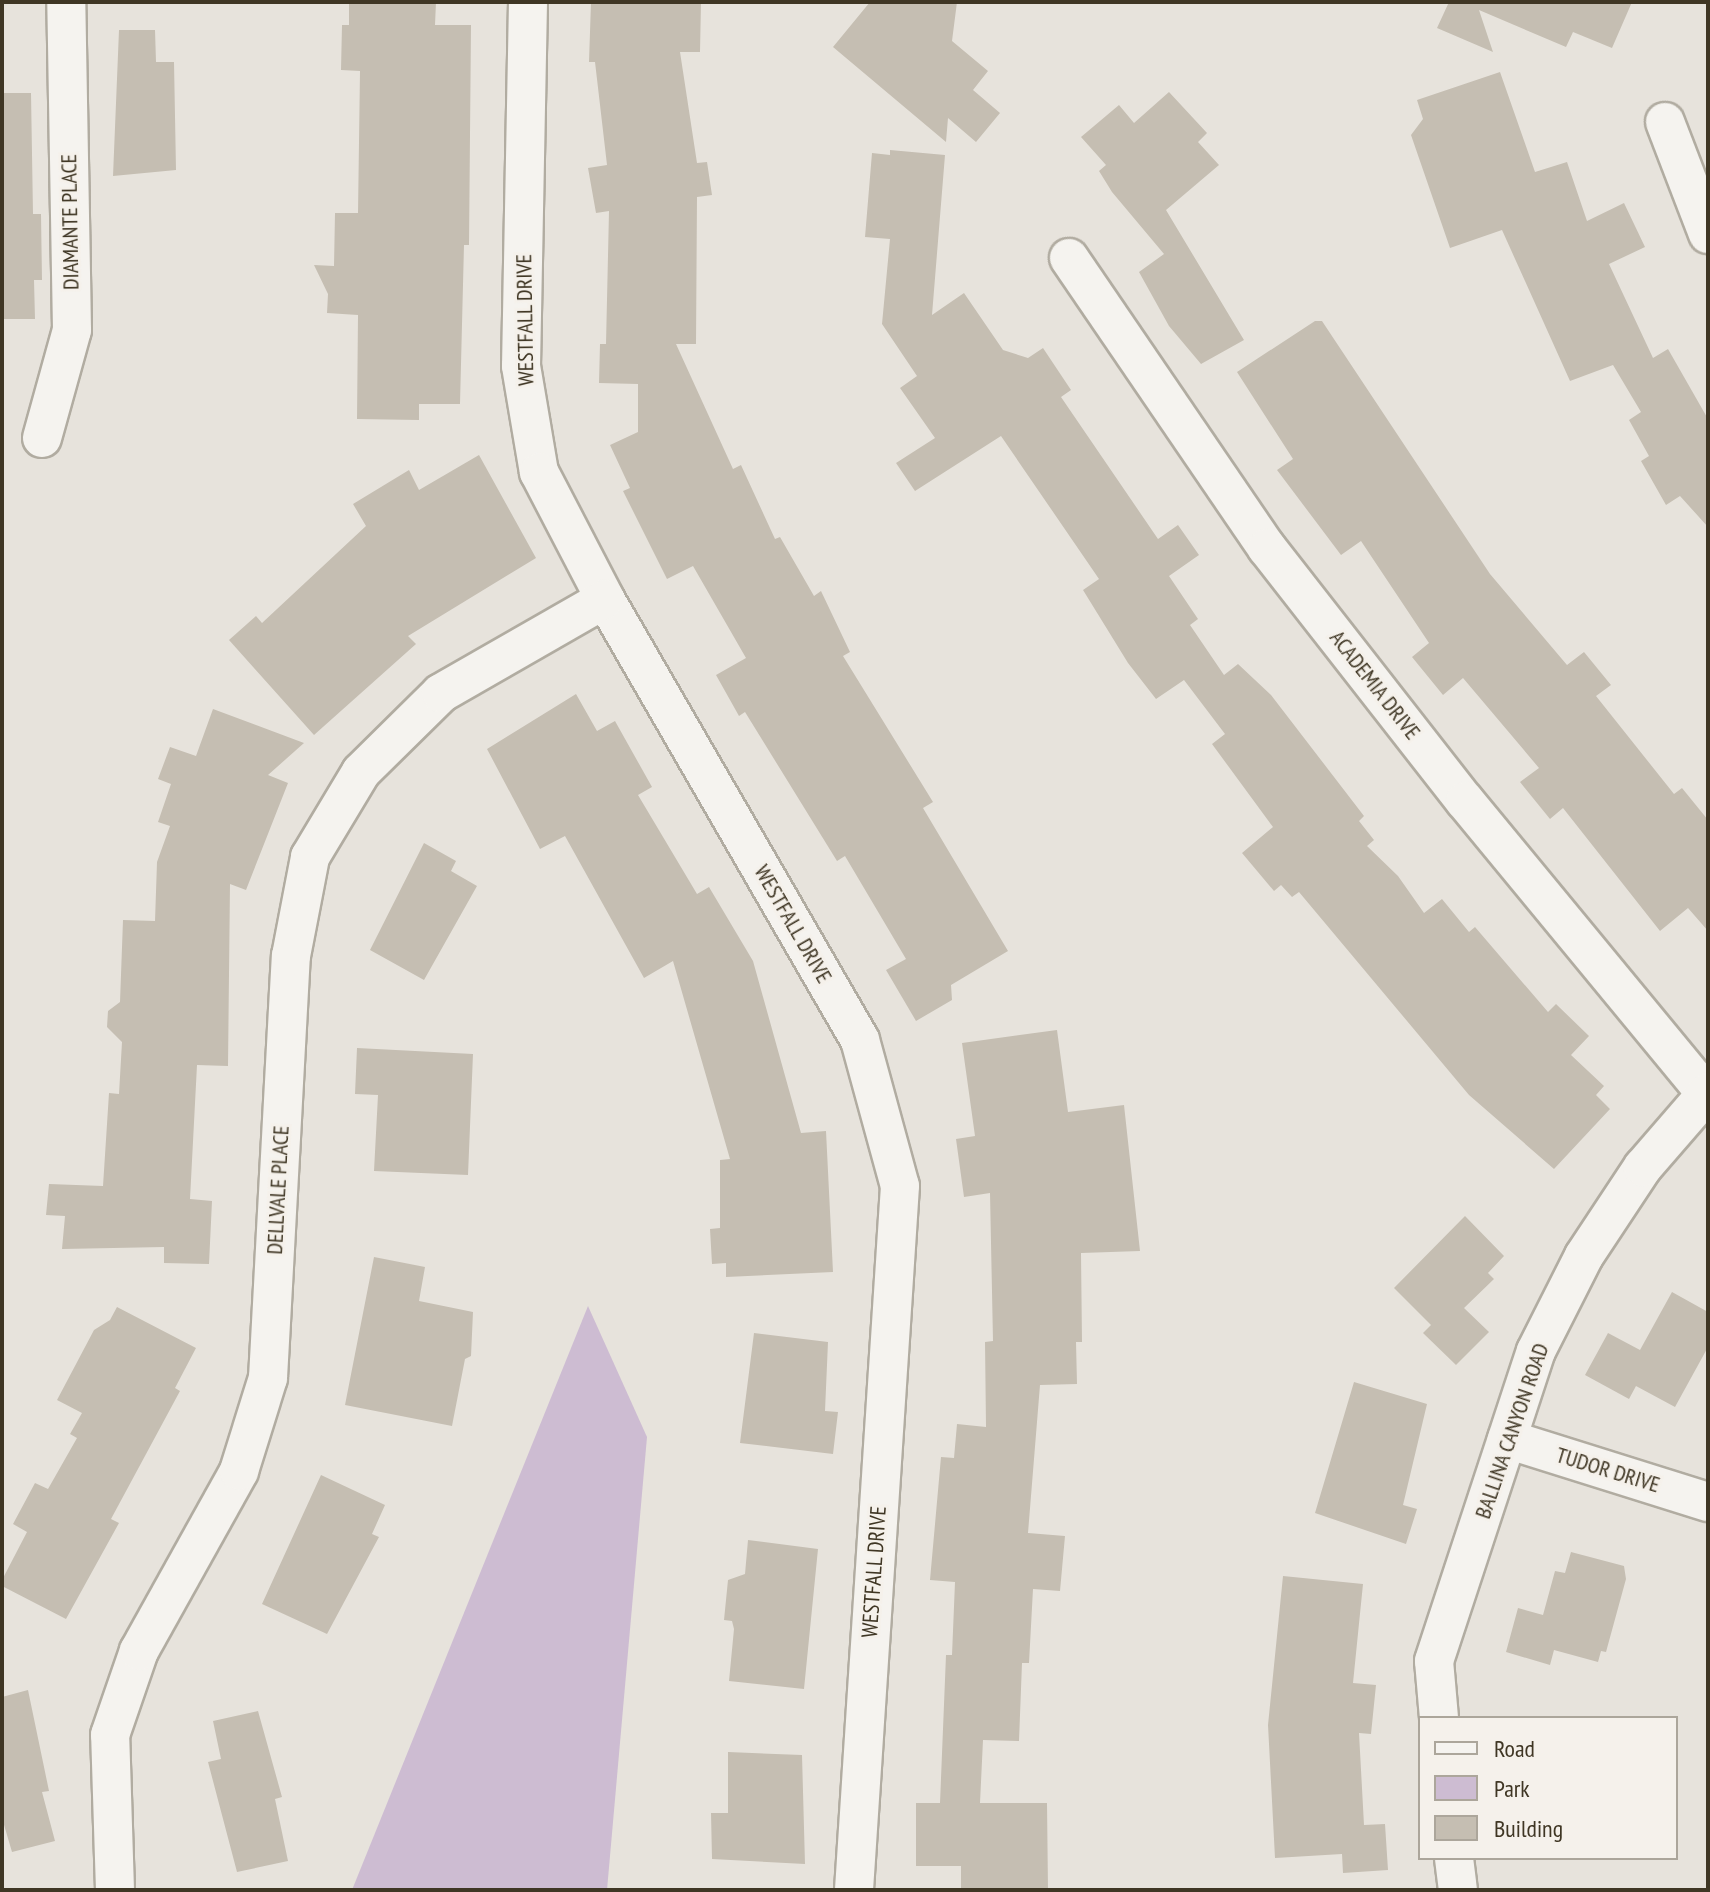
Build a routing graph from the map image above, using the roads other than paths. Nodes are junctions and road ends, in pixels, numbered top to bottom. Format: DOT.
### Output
graph roads {
  1 [pos="66,2"];
  2 [pos="528,2"];
  3 [pos="1665,122"];
  4 [pos="1708,234"];
  5 [pos="1069,258"];
  6 [pos="42,438"];
  7 [pos="605,599"];
  8 [pos="1707,1092"];
  9 [pos="1507,1439"];
  10 [pos="1708,1502"];
  11 [pos="1439,1716"];
  12 [pos="1454,1860"];
  13 [pos="115,1890"];
  14 [pos="854,1890"];
  15 [pos="1458,1890"];
  1 -- 6 [label="street, DIAMANTE PLACE"];
  2 -- 7 [label="street, WESTFALL DRIVE"];
  3 -- 4 [label="street"];
  5 -- 8 [label="street, ACADEMIA DRIVE"];
  7 -- 13 [label="street, DELLVALE PLACE"];
  7 -- 14 [label="street, WESTFALL DRIVE"];
  8 -- 9 [label="street, BALLINA CANYON ROAD"];
  9 -- 10 [label="street, TUDOR DRIVE"];
  9 -- 11 [label="street, BALLINA CANYON ROAD"];
  12 -- 15 [label="street"];
}
